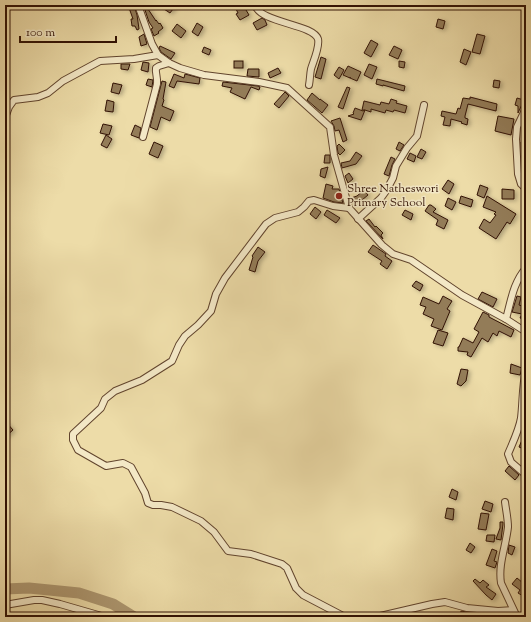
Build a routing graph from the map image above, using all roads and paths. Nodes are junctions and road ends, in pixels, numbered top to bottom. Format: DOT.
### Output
graph roads {
  1 [pos="138,5"];
  2 [pos="255,5"];
  3 [pos="158,55"];
  4 [pos="169,63"];
  5 [pos="309,85"];
  6 [pos="424,105"];
  7 [pos="526,108"];
  8 [pos="5,118"];
  9 [pos="143,137"];
  10 [pos="526,189"];
  11 [pos="349,208"];
  12 [pos="358,219"];
  13 [pos="526,268"];
  14 [pos="506,319"];
  15 [pos="526,332"];
  16 [pos="526,370"];
  17 [pos="526,475"];
  18 [pos="505,502"];
  19 [pos="5,605"];
  20 [pos="513,610"];
  21 [pos="105,617"];
  22 [pos="345,617"];
  23 [pos="376,617"];
  24 [pos="517,617"];
  1 -- 3 [label="street"];
  2 -- 5 [label="street"];
  3 -- 4 [label="street"];
  3 -- 8 [label="street"];
  4 -- 9 [label="street"];
  4 -- 11 [label="street"];
  6 -- 12 [label="street"];
  7 -- 10 [label="street"];
  11 -- 12 [label="street"];
  11 -- 22 [label="street"];
  12 -- 14 [label="street"];
  13 -- 14 [label="street"];
  14 -- 15 [label="street"];
  16 -- 17 [label="street"];
  18 -- 20 [label="street"];
  19 -- 21 [label="street"];
  20 -- 23 [label="street"];
  20 -- 24 [label="street"];
}
